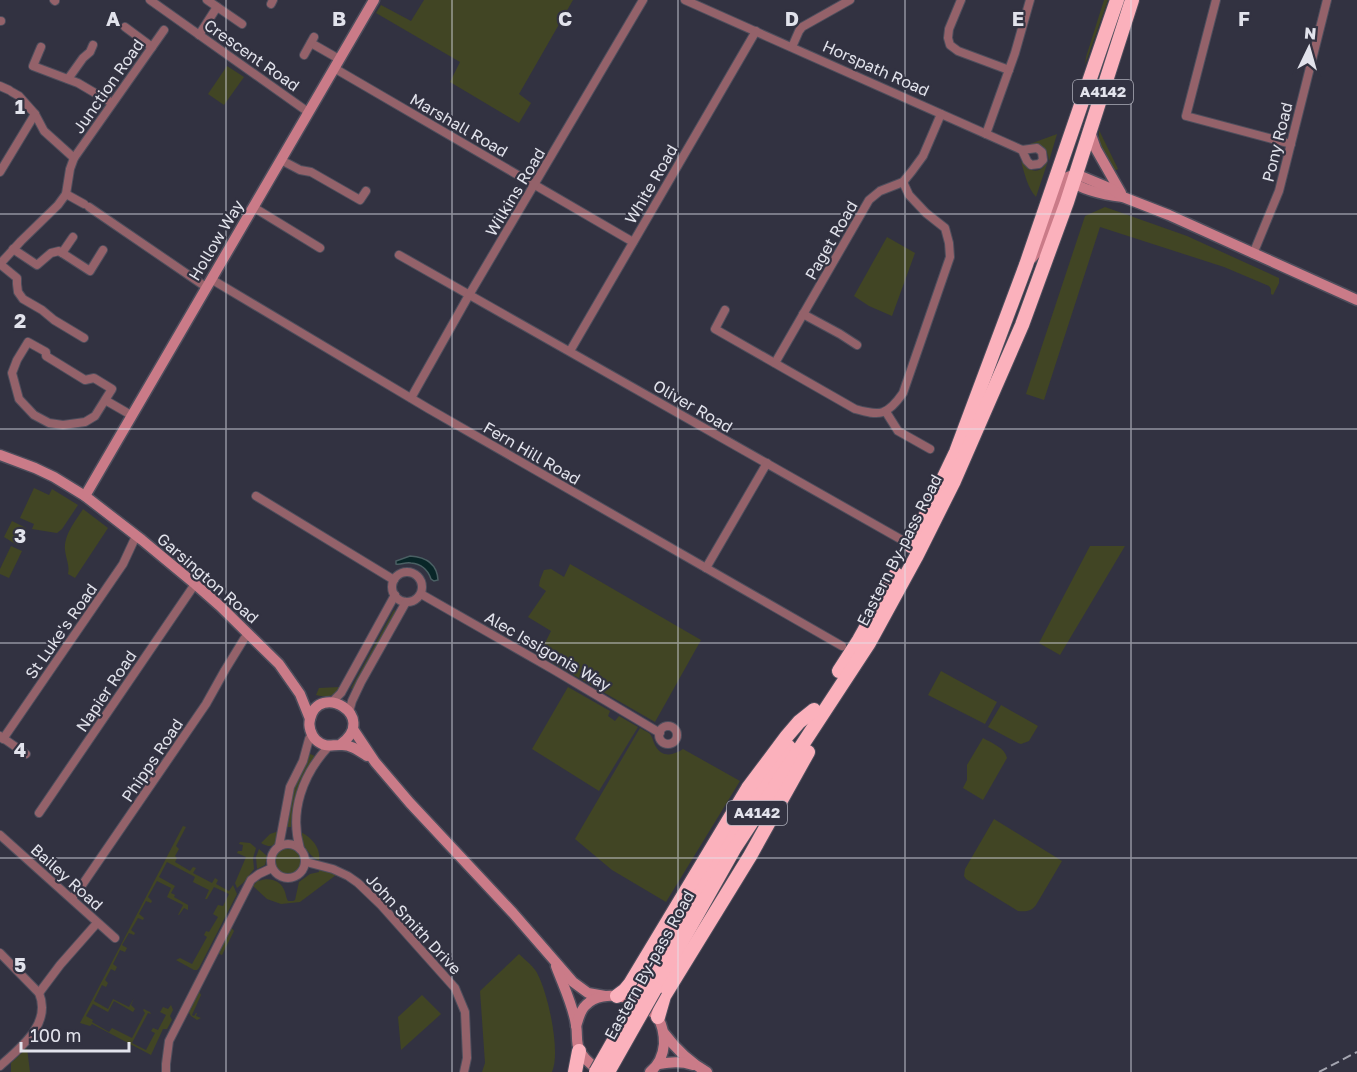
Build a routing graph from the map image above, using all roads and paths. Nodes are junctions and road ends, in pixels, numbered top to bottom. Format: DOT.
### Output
graph roads {
  1 [pos="150,0"];
  2 [pos="207,0"];
  3 [pos="374,0"];
  4 [pos="643,0"];
  5 [pos="685,0"];
  6 [pos="850,0"];
  7 [pos="961,0"];
  8 [pos="1030,0"];
  9 [pos="1117,0"];
  10 [pos="1132,0"];
  11 [pos="1216,0"];
  12 [pos="1327,0"];
  13 [pos="217,7"];
  14 [pos="173,16"];
  15 [pos="242,24"];
  16 [pos="125,27"];
  17 [pos="756,32"];
  18 [pos="200,35"];
  19 [pos="93,45"];
  20 [pos="40,47"];
  21 [pos="152,47"];
  22 [pos="792,47"];
  23 [pos="304,55"];
  24 [pos="337,64"];
  25 [pos="1009,70"];
  26 [pos="68,80"];
  27 [pos="0,86"];
  28 [pos="112,103"];
  29 [pos="308,112"];
  30 [pos="35,114"];
  31 [pos="941,114"];
  32 [pos="1090,132"];
  33 [pos="986,134"];
  34 [pos="1291,144"];
  35 [pos="1022,150"];
  36 [pos="74,158"];
  37 [pos="281,160"];
  38 [pos="0,172"];
  39 [pos="1068,176"];
  40 [pos="903,182"];
  41 [pos="535,185"];
  42 [pos="366,191"];
  43 [pos="66,194"];
  44 [pos="1123,197"];
  45 [pos="254,207"];
  46 [pos="73,237"];
  47 [pos="633,242"];
  48 [pos="320,248"];
  49 [pos="13,249"];
  50 [pos="103,250"];
  51 [pos="62,253"];
  52 [pos="1253,254"];
  53 [pos="399,255"];
  54 [pos="0,264"];
  55 [pos="208,283"];
  56 [pos="469,295"];
  57 [pos="1357,300"];
  58 [pos="725,310"];
  59 [pos="803,314"];
  60 [pos="84,338"];
  61 [pos="856,345"];
  62 [pos="570,351"];
  63 [pos="775,363"];
  64 [pos="411,398"];
  65 [pos="105,400"];
  66 [pos="886,412"];
  67 [pos="131,415"];
  68 [pos="930,449"];
  69 [pos="0,455"];
  70 [pos="767,463"];
  71 [pos="85,496"];
  72 [pos="256,496"];
  73 [pos="136,536"];
  74 [pos="902,540"];
  75 [pos="706,568"];
  76 [pos="394,580"];
  77 [pos="195,584"];
  78 [pos="421,594"];
  79 [pos="394,596"];
  80 [pos="406,602"];
  81 [pos="249,633"];
  82 [pos="869,643"];
  83 [pos="842,646"];
  84 [pos="300,694"];
  85 [pos="331,703"];
  86 [pos="319,706"];
  87 [pos="814,710"];
  88 [pos="349,712"];
  89 [pos="310,719"];
  90 [pos="353,729"];
  91 [pos="660,733"];
  92 [pos="312,735"];
  93 [pos="1,738"];
  94 [pos="341,744"];
  95 [pos="329,746"];
  96 [pos="26,754"];
  97 [pos="375,762"];
  98 [pos="39,813"];
  99 [pos="0,835"];
  100 [pos="279,846"];
  101 [pos="300,849"];
  102 [pos="306,862"];
  103 [pos="272,868"];
  104 [pos="72,898"];
  105 [pos="97,923"];
  106 [pos="115,938"];
  107 [pos="0,953"];
  108 [pos="552,957"];
  109 [pos="650,987"];
  110 [pos="39,993"];
  111 [pos="611,996"];
  112 [pos="657,1017"];
  113 [pos="576,1026"];
  114 [pos="664,1033"];
  115 [pos="579,1052"];
  116 [pos="694,1065"];
  117 [pos="0,1066"];
  118 [pos="654,1068"];
  119 [pos="166,1072"];
  120 [pos="464,1072"];
  121 [pos="575,1072"];
  122 [pos="596,1072"];
  123 [pos="602,1072"];
  124 [pos="608,1072"];
  125 [pos="707,1072"];
  1 -- 14 [label="street, Crescent Road"];
  2 -- 13 [label="street"];
  3 -- 24 [label="main road, Hollow Way"];
  4 -- 41 [label="street, Wilkins Road"];
  5 -- 17 [label="street, Horspath Road"];
  6 -- 22 [label="street"];
  7 -- 25 [label="street"];
  8 -- 25 [label="street"];
  9 -- 39 [label="highway, Eastern By-pass Road / A4142"];
  10 -- 32 [label="highway, Eastern By-pass Road / A4142"];
  11 -- 34 [label="street"];
  12 -- 34 [label="street, Pony Road"];
  13 -- 15 [label="street"];
  13 -- 18 [label="street"];
  14 -- 18 [label="street, Crescent Road"];
  14 -- 21 [label="street, Junction Road"];
  16 -- 21 [label="street"];
  17 -- 22 [label="street, Horspath Road"];
  17 -- 47 [label="street, White Road"];
  18 -- 29 [label="street, Crescent Road"];
  19 -- 26 [label="street"];
  20 -- 26 [label="street"];
  21 -- 28 [label="street, Junction Road"];
  22 -- 31 [label="street, Horspath Road"];
  23 -- 24 [label="street, Marshall Road"];
  24 -- 29 [label="main road, Hollow Way"];
  24 -- 41 [label="street, Marshall Road"];
  25 -- 33 [label="street"];
  26 -- 28 [label="street"];
  27 -- 30 [label="street"];
  28 -- 36 [label="street, Junction Road"];
  29 -- 37 [label="main road, Hollow Way"];
  30 -- 36 [label="street"];
  30 -- 38 [label="street"];
  31 -- 33 [label="street, Horspath Road"];
  31 -- 40 [label="street, Paget Road"];
  32 -- 39 [label="highway, Eastern By-pass Road / A4142"];
  32 -- 44 [label="main road"];
  33 -- 35 [label="street, Horspath Road"];
  34 -- 52 [label="street, Pony Road"];
  36 -- 43 [label="street"];
  37 -- 42 [label="street"];
  37 -- 45 [label="main road, Hollow Way"];
  39 -- 44 [label="main road"];
  39 -- 82 [label="highway, Eastern By-pass Road / A4142"];
  39 -- 87 [label="highway, Eastern By-pass Road / A4142"];
  40 -- 59 [label="street, Paget Road"];
  40 -- 66 [label="street"];
  41 -- 47 [label="street, Marshall Road"];
  41 -- 56 [label="street, Wilkins Road"];
  43 -- 49 [label="street"];
  43 -- 55 [label="street, Fern Hill Road"];
  44 -- 52 [label="main road"];
  45 -- 48 [label="street"];
  45 -- 55 [label="main road, Hollow Way"];
  46 -- 51 [label="street"];
  47 -- 62 [label="street, White Road"];
  49 -- 51 [label="street"];
  49 -- 54 [label="street"];
  50 -- 51 [label="street"];
  52 -- 57 [label="main road"];
  53 -- 56 [label="street, Oliver Road"];
  54 -- 60 [label="street"];
  55 -- 64 [label="street, Fern Hill Road"];
  55 -- 67 [label="main road, Hollow Way"];
  56 -- 62 [label="street, Oliver Road"];
  56 -- 64 [label="street, Wilkins Road"];
  58 -- 63 [label="street"];
  59 -- 61 [label="street"];
  59 -- 63 [label="street, Paget Road"];
  62 -- 70 [label="street, Oliver Road"];
  63 -- 66 [label="street"];
  64 -- 75 [label="street, Fern Hill Road"];
  65 -- 65 [label="street"];
  65 -- 67 [label="street"];
  66 -- 68 [label="street"];
  67 -- 71 [label="main road, Hollow Way"];
  69 -- 71 [label="main road, Garsington Road"];
  70 -- 74 [label="street, Oliver Road"];
  70 -- 75 [label="street"];
  71 -- 73 [label="main road, Garsington Road"];
  72 -- 76 [label="street"];
  73 -- 77 [label="main road, Garsington Road"];
  73 -- 93 [label="street, St Luke's Road"];
  75 -- 83 [label="street, Fern Hill Road"];
  76 -- 78 [label="street"];
  76 -- 79 [label="street"];
  77 -- 81 [label="main road, Garsington Road"];
  77 -- 98 [label="street, Napier Road"];
  78 -- 80 [label="street"];
  78 -- 91 [label="street, Alec Issigonis Way"];
  79 -- 80 [label="street"];
  79 -- 85 [label="street"];
  80 -- 88 [label="street"];
  81 -- 84 [label="main road, Garsington Road"];
  81 -- 104 [label="street, Phipps Road"];
  82 -- 109 [label="highway, Eastern By-pass Road / A4142"];
  82 -- 112 [label="highway"];
  84 -- 86 [label="main road, Garsington Road"];
  84 -- 89 [label="main road, Garsington Road"];
  85 -- 86 [label="main road"];
  85 -- 88 [label="main road"];
  86 -- 89 [label="main road"];
  87 -- 109 [label="highway, Eastern By-pass Road / A4142"];
  87 -- 111 [label="highway"];
  88 -- 90 [label="main road"];
  89 -- 92 [label="main road"];
  90 -- 94 [label="main road"];
  90 -- 97 [label="main road"];
  92 -- 95 [label="main road"];
  92 -- 100 [label="street"];
  93 -- 96 [label="street, St Luke's Road"];
  94 -- 95 [label="main road"];
  94 -- 97 [label="main road"];
  95 -- 101 [label="street"];
  97 -- 108 [label="main road"];
  99 -- 104 [label="street, Bailey Road"];
  100 -- 101 [label="street"];
  100 -- 103 [label="street"];
  101 -- 102 [label="street"];
  102 -- 103 [label="street"];
  102 -- 120 [label="street, John Smith Drive"];
  103 -- 119 [label="street"];
  104 -- 105 [label="street, Bailey Road"];
  105 -- 106 [label="street, Bailey Road"];
  105 -- 110 [label="street"];
  107 -- 110 [label="street"];
  108 -- 111 [label="main road"];
  108 -- 113 [label="main road"];
  109 -- 122 [label="highway, Eastern By-pass Road / A4142, bridge"];
  109 -- 124 [label="highway, Eastern By-pass Road / A4142, bridge"];
  110 -- 117 [label="street"];
  111 -- 112 [label="main road"];
  111 -- 113 [label="main road"];
  112 -- 114 [label="main road"];
  113 -- 115 [label="main road"];
  114 -- 116 [label="main road"];
  114 -- 118 [label="main road"];
  115 -- 121 [label="highway"];
  115 -- 123 [label="main road"];
  116 -- 118 [label="main road"];
  116 -- 125 [label="main road"];
}
